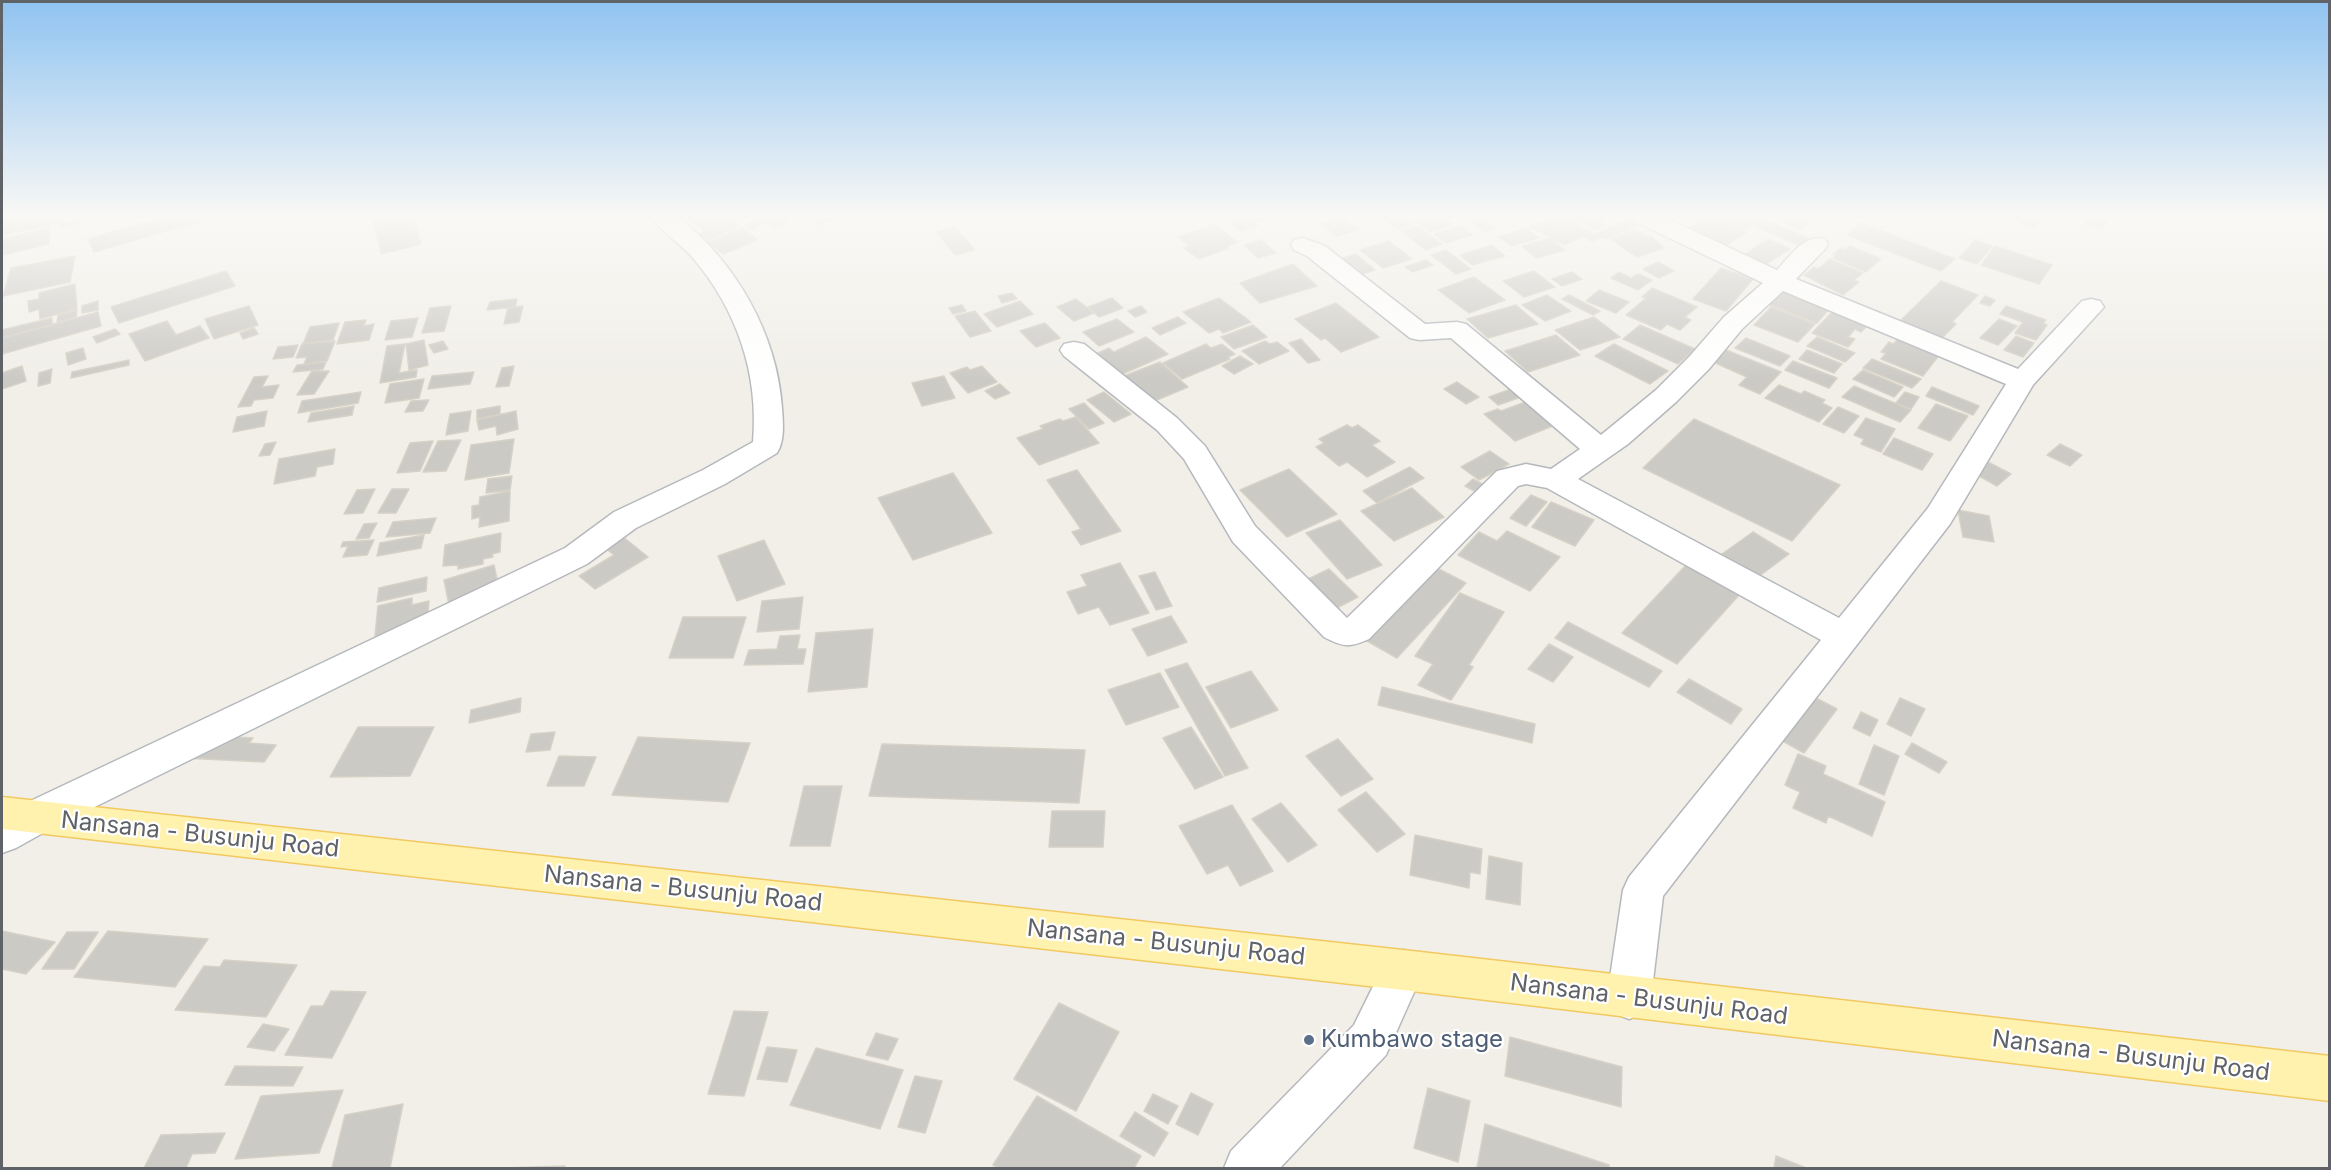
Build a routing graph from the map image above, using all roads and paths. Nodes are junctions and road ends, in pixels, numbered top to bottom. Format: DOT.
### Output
graph roads {
  1 [pos="714,271"];
  2 [pos="1341,271"];
  3 [pos="1758,271"];
  4 [pos="1790,271"];
  5 [pos="1780,281"];
  6 [pos="2091,307"];
  7 [pos="1074,350"];
  8 [pos="2022,381"];
  9 [pos="1600,450"];
  10 [pos="1556,480"];
  11 [pos="1845,636"];
  12 [pos="13,822"];
  13 [pos="1403,970"];
  14 [pos="1629,998"];
  15 [pos="2330,1079"];
  16 [pos="1248,1168"];
  1 -- 12 [label="street"];
  2 -- 9 [label="street"];
  3 -- 5 [label="street"];
  4 -- 5 [label="street"];
  5 -- 8 [label="street"];
  5 -- 9 [label="street"];
  6 -- 8 [label="street"];
  7 -- 10 [label="street"];
  8 -- 11 [label="street"];
  9 -- 10 [label="street"];
  10 -- 11 [label="street"];
  11 -- 14 [label="street"];
  12 -- 13 [label="main road, Nansana - Busunju Road"];
  13 -- 14 [label="main road, Nansana - Busunju Road"];
  13 -- 16 [label="street"];
  14 -- 15 [label="main road, Nansana - Busunju Road"];
}
